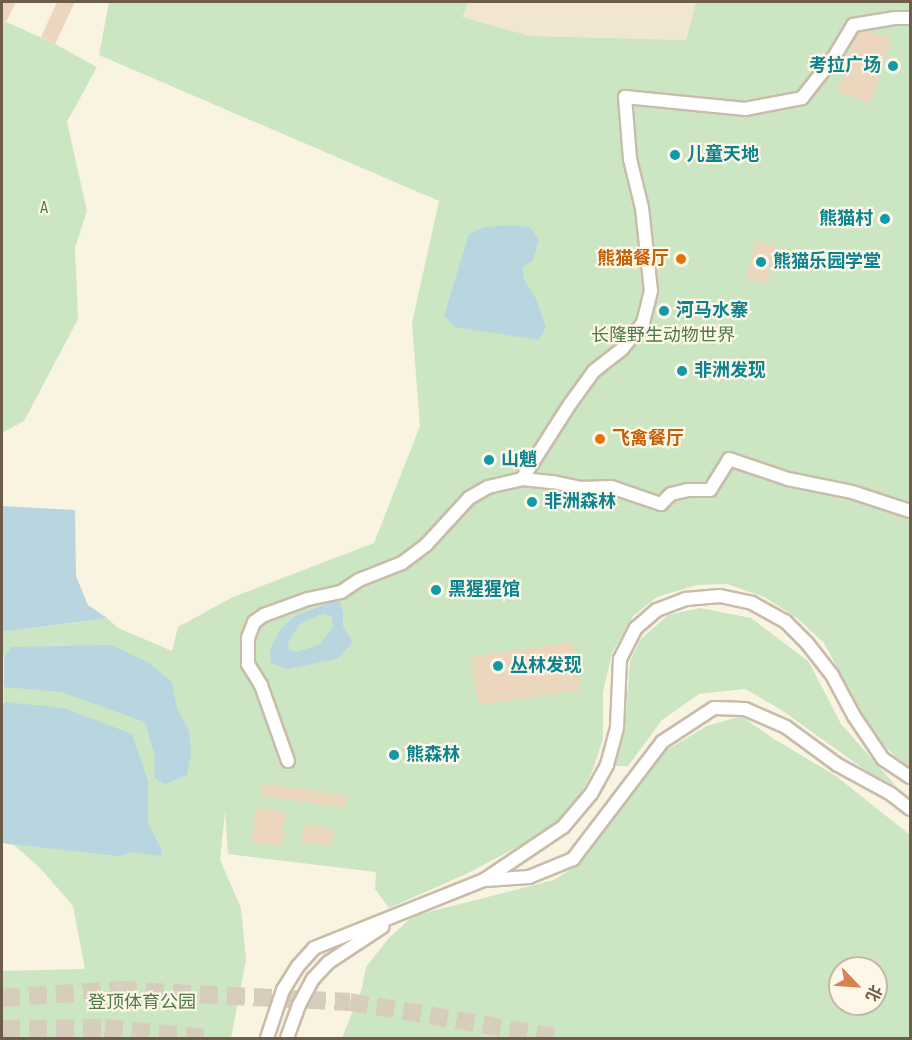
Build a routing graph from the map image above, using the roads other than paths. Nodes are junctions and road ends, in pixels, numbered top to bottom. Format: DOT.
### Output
graph roads {
  1 [pos="910,18"];
  2 [pos="522,479"];
  3 [pos="910,511"];
  4 [pos="288,761"];
  5 [pos="910,777"];
  6 [pos="910,809"];
  7 [pos="484,880"];
  8 [pos="395,917"];
  9 [pos="267,1038"];
  10 [pos="287,1038"];
  1 -- 2 [label="street"];
  2 -- 3 [label="street"];
  2 -- 4 [label="street"];
  5 -- 7 [label="street"];
  6 -- 7 [label="street"];
  7 -- 8 [label="street"];
  8 -- 9 [label="street"];
  8 -- 10 [label="street"];
}
